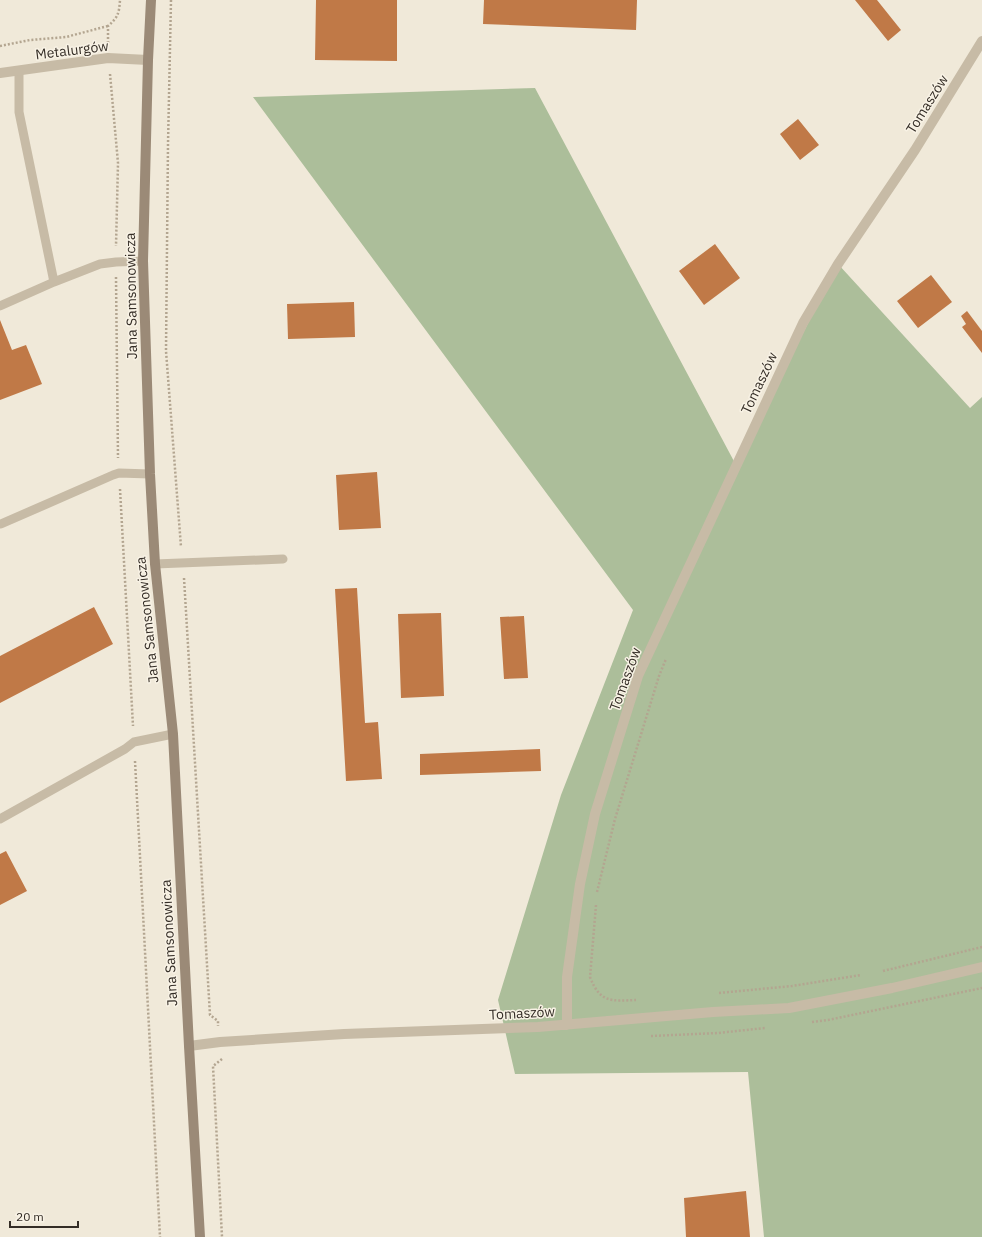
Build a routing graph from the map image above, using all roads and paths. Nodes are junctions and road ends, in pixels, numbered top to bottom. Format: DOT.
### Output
graph roads {
  1 [pos="120,0"];
  2 [pos="151,0"];
  3 [pos="171,0"];
  4 [pos="108,26"];
  5 [pos="982,41"];
  6 [pos="0,46"];
  7 [pos="108,58"];
  8 [pos="148,60"];
  9 [pos="19,71"];
  10 [pos="0,73"];
  11 [pos="144,261"];
  12 [pos="116,262"];
  13 [pos="54,282"];
  14 [pos="0,306"];
  15 [pos="119,473"];
  16 [pos="150,474"];
  17 [pos="1,524"];
  18 [pos="283,559"];
  19 [pos="155,564"];
  20 [pos="183,564"];
  21 [pos="668,656"];
  22 [pos="173,734"];
  23 [pos="134,742"];
  24 [pos="0,819"];
  25 [pos="596,896"];
  26 [pos="596,903"];
  27 [pos="982,947"];
  28 [pos="982,967"];
  29 [pos="880,972"];
  30 [pos="865,975"];
  31 [pos="716,994"];
  32 [pos="642,1000"];
  33 [pos="567,1025"];
  34 [pos="220,1042"];
  35 [pos="189,1046"];
  36 [pos="160,1237"];
  37 [pos="200,1237"];
  38 [pos="222,1237"];
  1 -- 4 [label="path"];
  2 -- 8 [label="main road, Jana Samsonowicza"];
  3 -- 20 [label="path"];
  4 -- 6 [label="path"];
  4 -- 7 [label="path"];
  5 -- 33 [label="street, Tomaszów"];
  7 -- 8 [label="street, Metalurgów"];
  7 -- 9 [label="street, Metalurgów"];
  7 -- 12 [label="path"];
  8 -- 11 [label="main road, Jana Samsonowicza"];
  9 -- 10 [label="street, Metalurgów"];
  9 -- 13 [label="lane"];
  11 -- 12 [label="lane"];
  11 -- 16 [label="main road, Jana Samsonowicza"];
  12 -- 13 [label="lane"];
  12 -- 15 [label="path"];
  13 -- 14 [label="lane"];
  15 -- 16 [label="lane"];
  15 -- 17 [label="lane"];
  15 -- 23 [label="path"];
  16 -- 19 [label="main road, Jana Samsonowicza"];
  18 -- 20 [label="lane"];
  19 -- 20 [label="lane"];
  19 -- 22 [label="main road, Jana Samsonowicza"];
  20 -- 34 [label="path"];
  21 -- 25 [label="path"];
  22 -- 23 [label="lane"];
  22 -- 35 [label="main road, Jana Samsonowicza"];
  23 -- 24 [label="lane"];
  23 -- 36 [label="path"];
  26 -- 32 [label="path"];
  27 -- 29 [label="path"];
  28 -- 33 [label="street"];
  30 -- 31 [label="path"];
  33 -- 34 [label="street, Tomaszów"];
  34 -- 35 [label="street, Tomaszów"];
  34 -- 38 [label="path"];
  35 -- 37 [label="main road, Jana Samsonowicza"];
}
